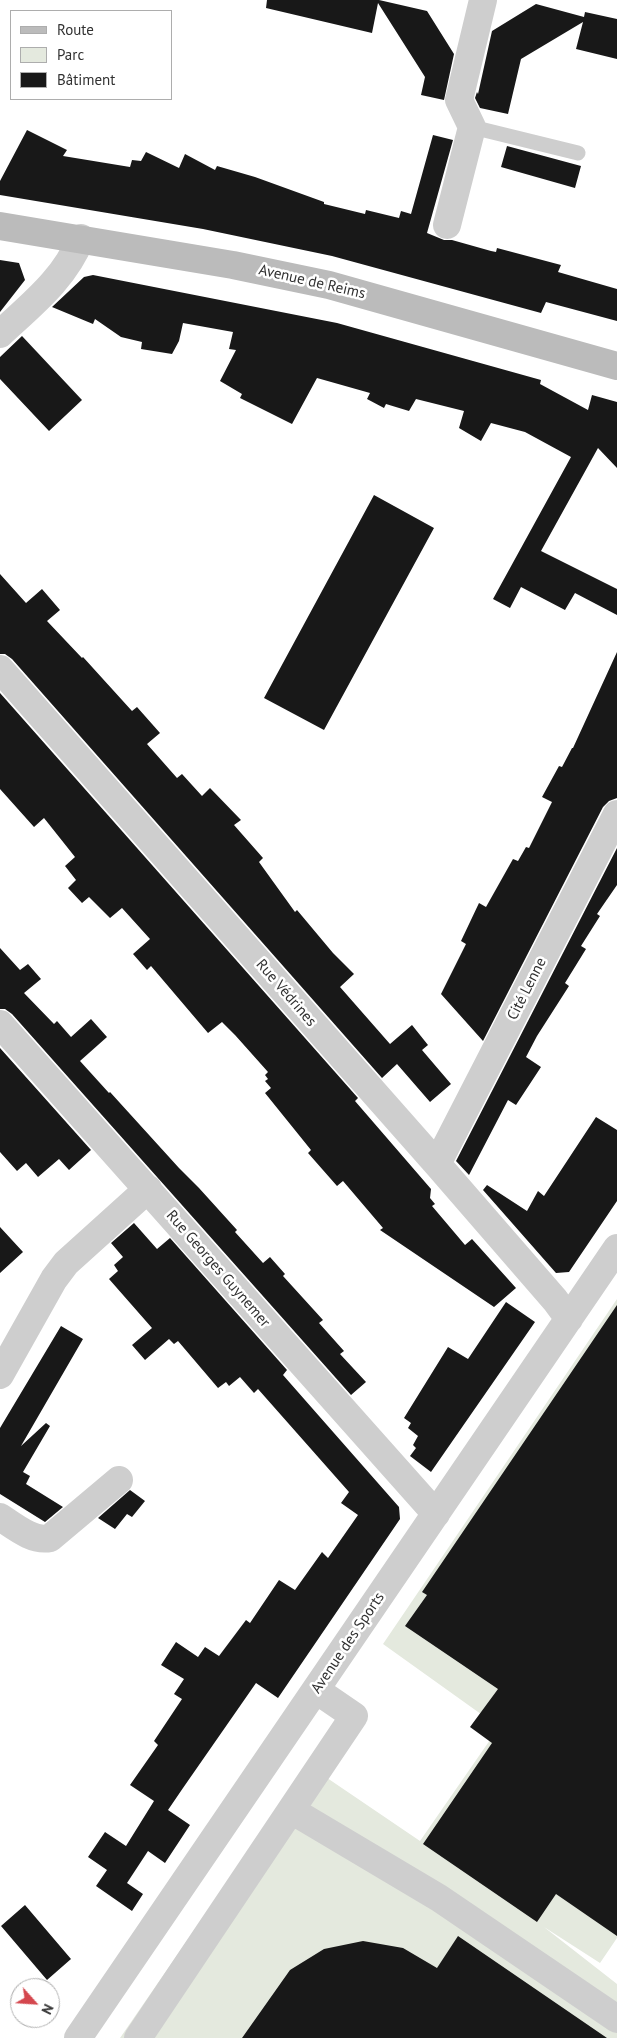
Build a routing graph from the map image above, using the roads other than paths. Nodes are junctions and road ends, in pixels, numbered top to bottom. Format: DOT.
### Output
graph roads {
  1 [pos="483,0"];
  2 [pos="472,126"];
  3 [pos="578,153"];
  4 [pos="447,225"];
  5 [pos="0,226"];
  6 [pos="81,238"];
  7 [pos="0,334"];
  8 [pos="617,366"];
  9 [pos="0,669"];
  10 [pos="617,814"];
  11 [pos="0,1024"];
  12 [pos="437,1164"];
  13 [pos="148,1189"];
  14 [pos="617,1248"];
  15 [pos="568,1319"];
  16 [pos="0,1375"];
  17 [pos="119,1480"];
  18 [pos="436,1514"];
  19 [pos="0,1517"];
  20 [pos="316,1690"];
  21 [pos="292,1810"];
  22 [pos="617,2019"];
  23 [pos="78,2038"];
  24 [pos="138,2038"];
  1 -- 2 [label="street"];
  2 -- 3 [label="lane"];
  2 -- 4 [label="street"];
  5 -- 6 [label="street, Avenue de Reims"];
  6 -- 7 [label="street"];
  6 -- 8 [label="street, Avenue de Reims"];
  9 -- 12 [label="street, Rue Védrines"];
  10 -- 12 [label="street, Cité Lenne"];
  11 -- 13 [label="street, Rue Georges Guynemer"];
  12 -- 15 [label="street, Rue Védrines"];
  13 -- 16 [label="street"];
  13 -- 18 [label="street, Rue Georges Guynemer"];
  14 -- 15 [label="street, Avenue des Sports"];
  15 -- 18 [label="street, Avenue des Sports"];
  17 -- 19 [label="street"];
  18 -- 20 [label="street, Avenue des Sports"];
  20 -- 21 [label="street"];
  20 -- 23 [label="street, Avenue des Sports"];
  21 -- 22 [label="street"];
  21 -- 24 [label="street"];
}
